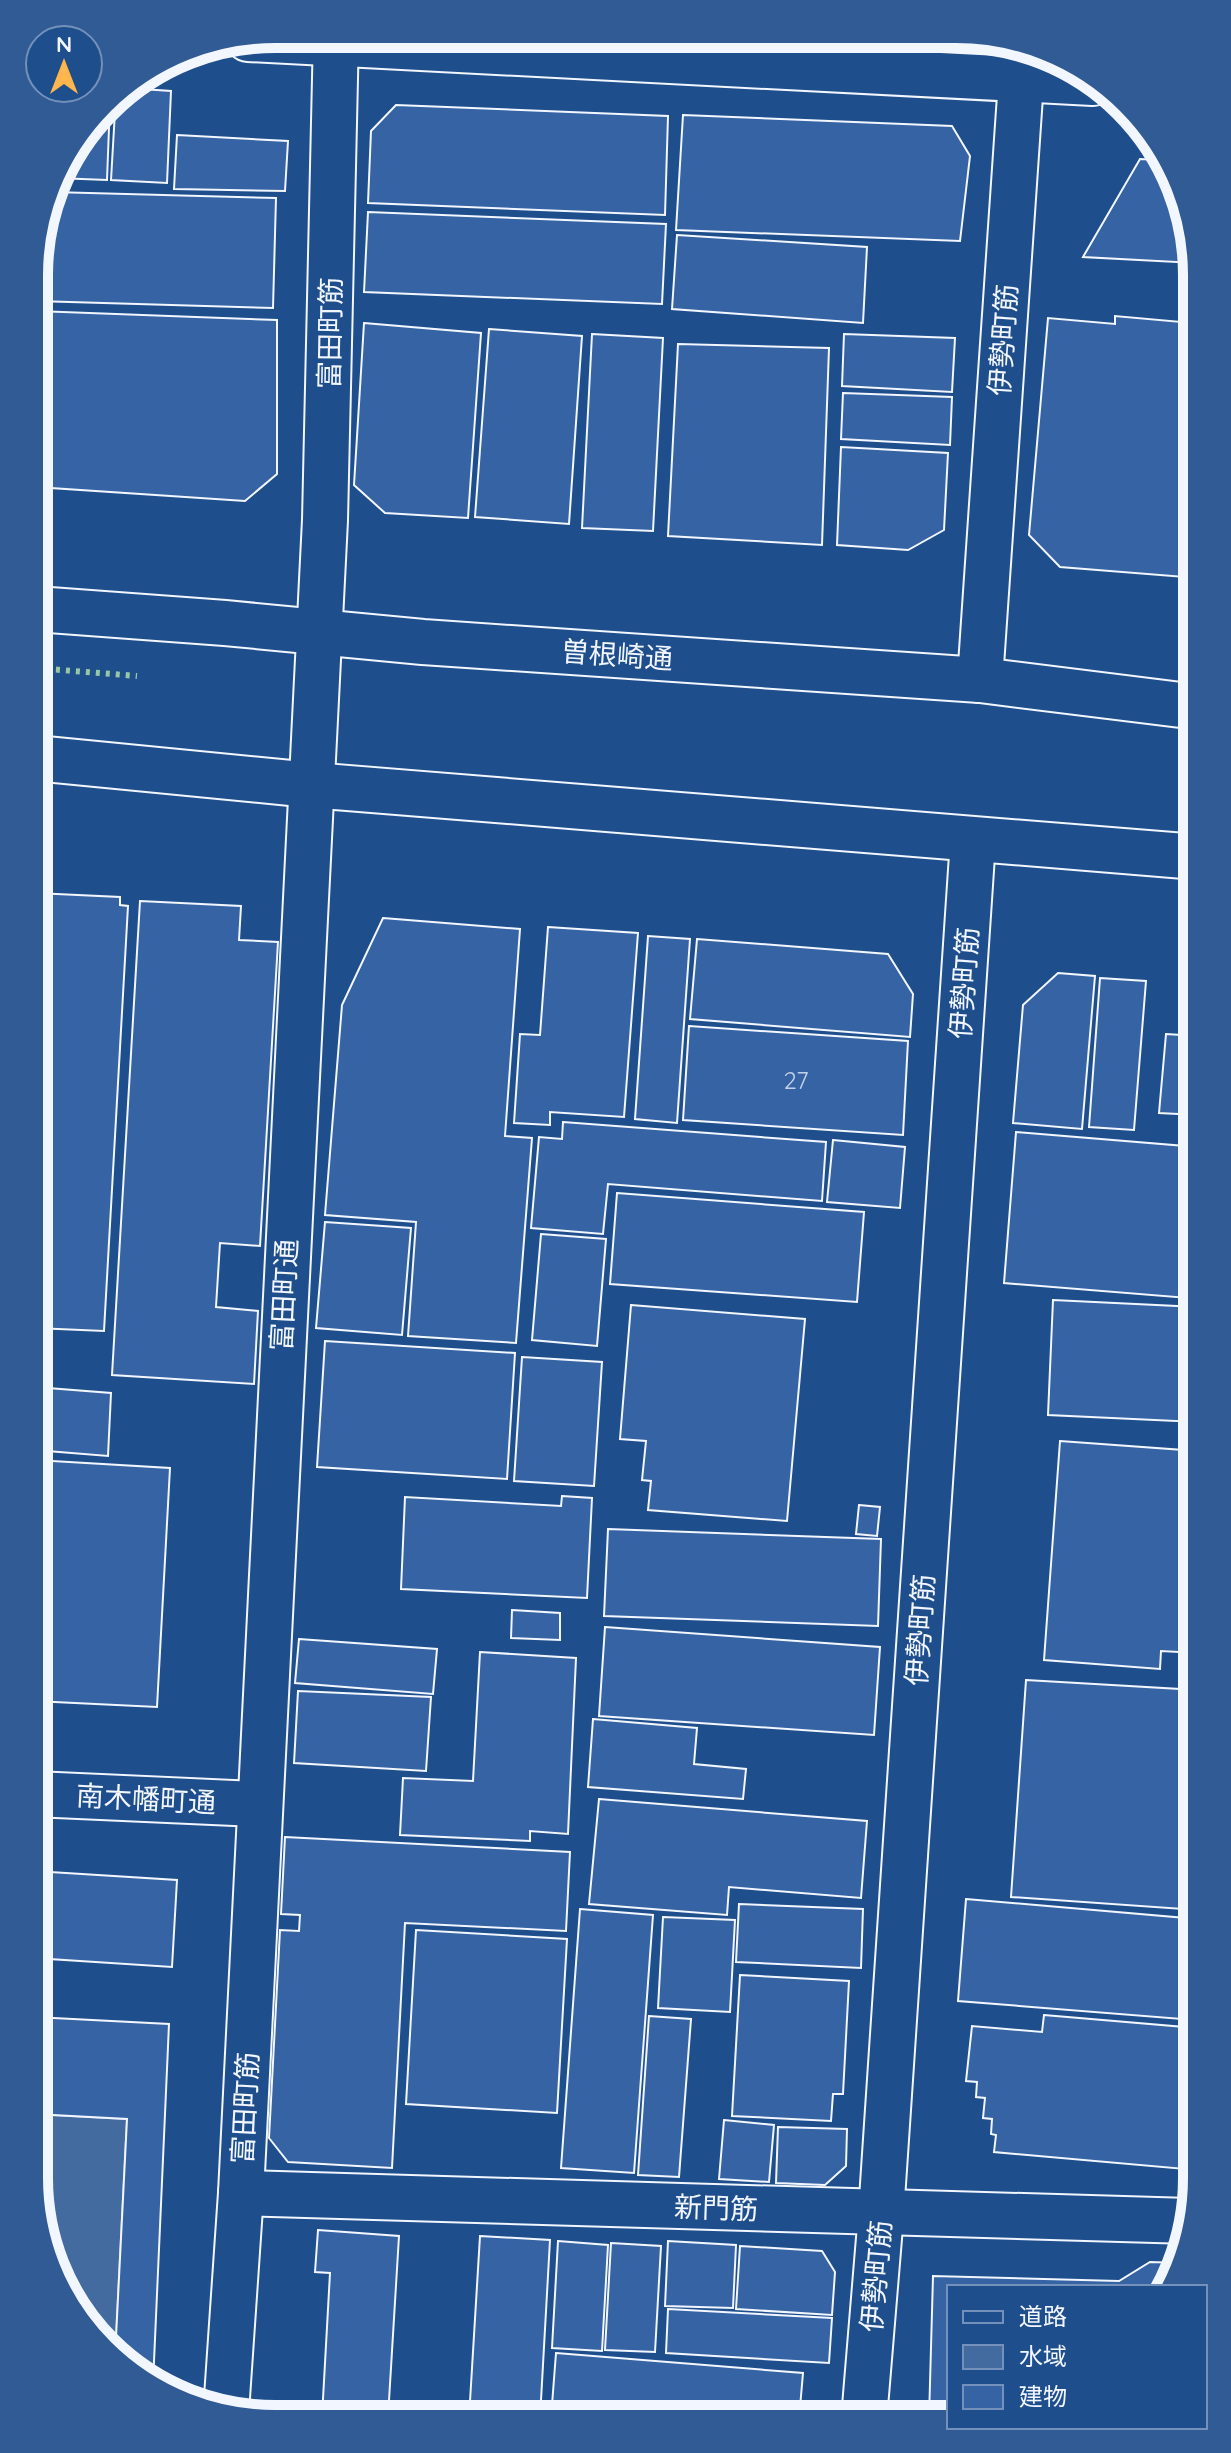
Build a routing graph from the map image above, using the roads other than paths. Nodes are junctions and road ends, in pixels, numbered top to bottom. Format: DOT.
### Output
graph roads {
  1 [pos="336,48"];
  2 [pos="565,48"];
  3 [pos="1022,64"];
  4 [pos="1063,75"];
  5 [pos="48,610"];
  6 [pos="319,631"];
  7 [pos="980,680"];
  8 [pos="1183,705"];
  9 [pos="48,759"];
  10 [pos="311,785"];
  11 [pos="973,840"];
  12 [pos="1183,856"];
  13 [pos="48,1795"];
  14 [pos="258,1804"];
  15 [pos="241,2193"];
  16 [pos="881,2214"];
  17 [pos="1178,2221"];
  18 [pos="227,2399"];
  19 [pos="865,2405"];
  1 -- 6 [label="main road, 富田町筋"];
  2 -- 3 [label="main road"];
  3 -- 4 [label="main road"];
  3 -- 7 [label="main road, 伊勢町筋"];
  5 -- 6 [label="main road, 曽根崎通"];
  6 -- 7 [label="main road, 曽根崎通"];
  6 -- 10 [label="main road, 富田町筋"];
  7 -- 8 [label="main road, 曽根崎通"];
  9 -- 10 [label="main road"];
  10 -- 11 [label="main road"];
  10 -- 14 [label="main road, 富田町通"];
  11 -- 12 [label="main road"];
  11 -- 16 [label="main road, 伊勢町筋"];
  13 -- 14 [label="main road, 南木幡町通"];
  14 -- 15 [label="main road, 富田町筋"];
  15 -- 16 [label="main road, 新門筋"];
  15 -- 18 [label="main road, 富田町筋"];
  16 -- 17 [label="main road, 新門筋"];
  16 -- 19 [label="main road, 伊勢町筋"];
}
